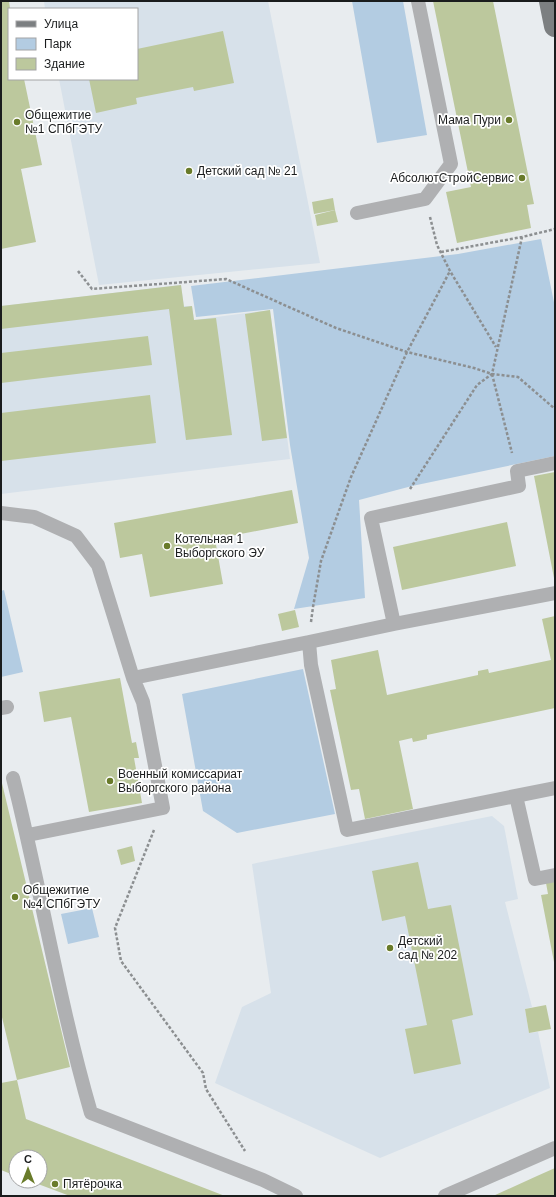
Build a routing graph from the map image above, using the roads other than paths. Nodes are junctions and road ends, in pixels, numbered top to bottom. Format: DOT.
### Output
graph roads {
  1 [pos="418,1"];
  2 [pos="550,1"];
  3 [pos="555,26"];
  4 [pos="357,213"];
  5 [pos="555,462"];
  6 [pos="1,513"];
  7 [pos="555,593"];
  8 [pos="394,624"];
  9 [pos="310,642"];
  10 [pos="133,678"];
  11 [pos="13,778"];
  12 [pos="555,788"];
  13 [pos="516,796"];
  14 [pos="28,835"];
  15 [pos="555,875"];
  16 [pos="555,1148"];
  17 [pos="296,1196"];
  18 [pos="444,1196"];
  1 -- 4 [label="lane"];
  2 -- 3 [label="main road"];
  5 -- 8 [label="lane"];
  6 -- 10 [label="lane"];
  7 -- 8 [label="lane"];
  8 -- 9 [label="lane"];
  9 -- 10 [label="lane"];
  9 -- 13 [label="lane"];
  10 -- 14 [label="lane"];
  11 -- 14 [label="lane"];
  12 -- 13 [label="lane"];
  13 -- 15 [label="lane"];
  14 -- 17 [label="lane"];
  16 -- 18 [label="lane"];
}
